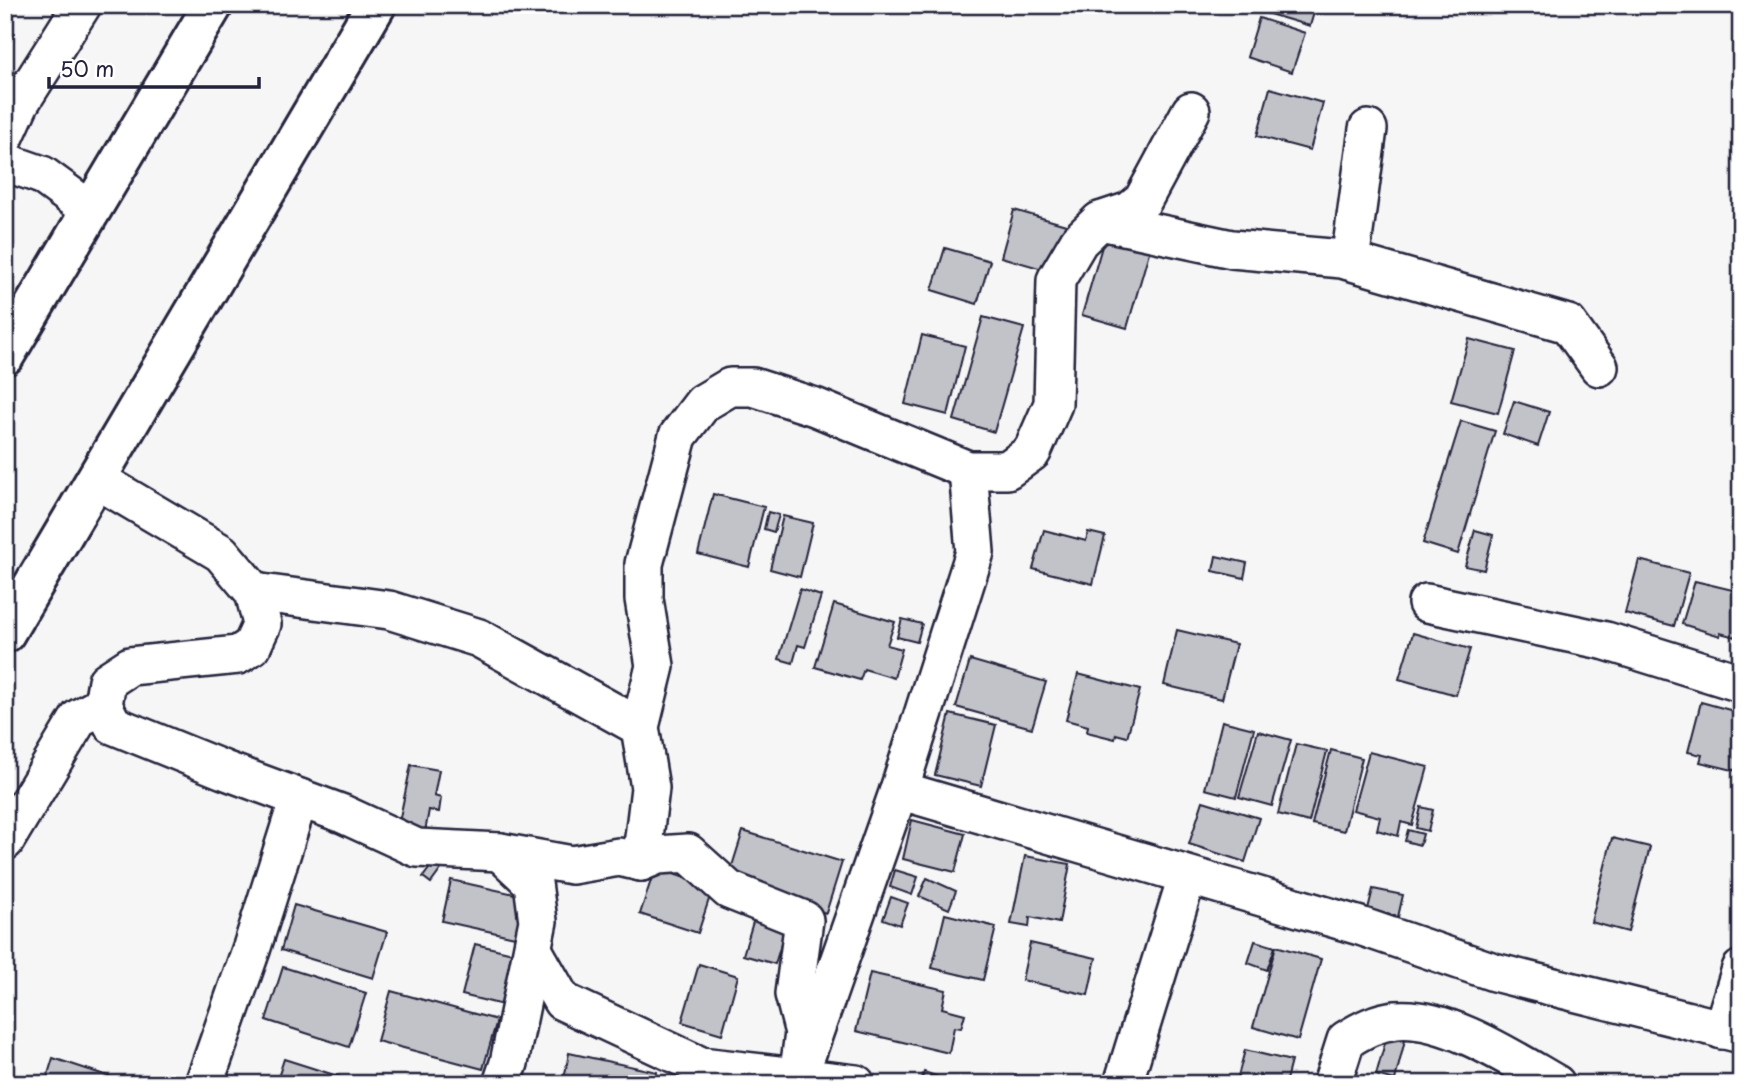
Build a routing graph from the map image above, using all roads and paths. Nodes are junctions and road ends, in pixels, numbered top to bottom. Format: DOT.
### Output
graph roads {
  1 [pos="82,5"];
  2 [pos="214,5"];
  3 [pos="376,5"];
  4 [pos="1191,111"];
  5 [pos="1368,129"];
  6 [pos="5,136"];
  7 [pos="5,162"];
  8 [pos="91,211"];
  9 [pos="1100,221"];
  10 [pos="1350,261"];
  11 [pos="5,355"];
  12 [pos="1599,367"];
  13 [pos="968,470"];
  14 [pos="96,480"];
  15 [pos="254,592"];
  16 [pos="1427,603"];
  17 [pos="5,633"];
  18 [pos="1741,683"];
  19 [pos="103,705"];
  20 [pos="640,727"];
  21 [pos="899,790"];
  22 [pos="299,798"];
  23 [pos="5,841"];
  24 [pos="500,852"];
  25 [pos="641,862"];
  26 [pos="1186,877"];
  27 [pos="533,950"];
  28 [pos="1741,969"];
  29 [pos="1731,1032"];
  30 [pos="797,1081"];
  31 [pos="204,1084"];
  32 [pos="502,1084"];
  33 [pos="856,1084"];
  34 [pos="1123,1084"];
  35 [pos="1332,1084"];
  36 [pos="1556,1084"];
  1 -- 6 [label="street"];
  2 -- 8 [label="highway"];
  3 -- 14 [label="highway"];
  4 -- 9 [label="street"];
  5 -- 10 [label="street"];
  7 -- 8 [label="street"];
  8 -- 11 [label="highway"];
  9 -- 10 [label="street"];
  9 -- 13 [label="street"];
  10 -- 12 [label="street"];
  13 -- 20 [label="street"];
  13 -- 21 [label="street"];
  14 -- 15 [label="street"];
  14 -- 17 [label="highway"];
  15 -- 19 [label="street"];
  15 -- 20 [label="street"];
  16 -- 18 [label="street"];
  19 -- 22 [label="street"];
  19 -- 23 [label="street"];
  20 -- 25 [label="street"];
  21 -- 26 [label="street"];
  21 -- 30 [label="street"];
  22 -- 24 [label="street"];
  22 -- 31 [label="street"];
  24 -- 25 [label="street"];
  24 -- 27 [label="street"];
  25 -- 30 [label="street"];
  26 -- 29 [label="street"];
  26 -- 34 [label="street"];
  27 -- 30 [label="street"];
  27 -- 32 [label="street"];
  28 -- 29 [label="street"];
  30 -- 33 [label="street"];
  35 -- 36 [label="street"];
}
